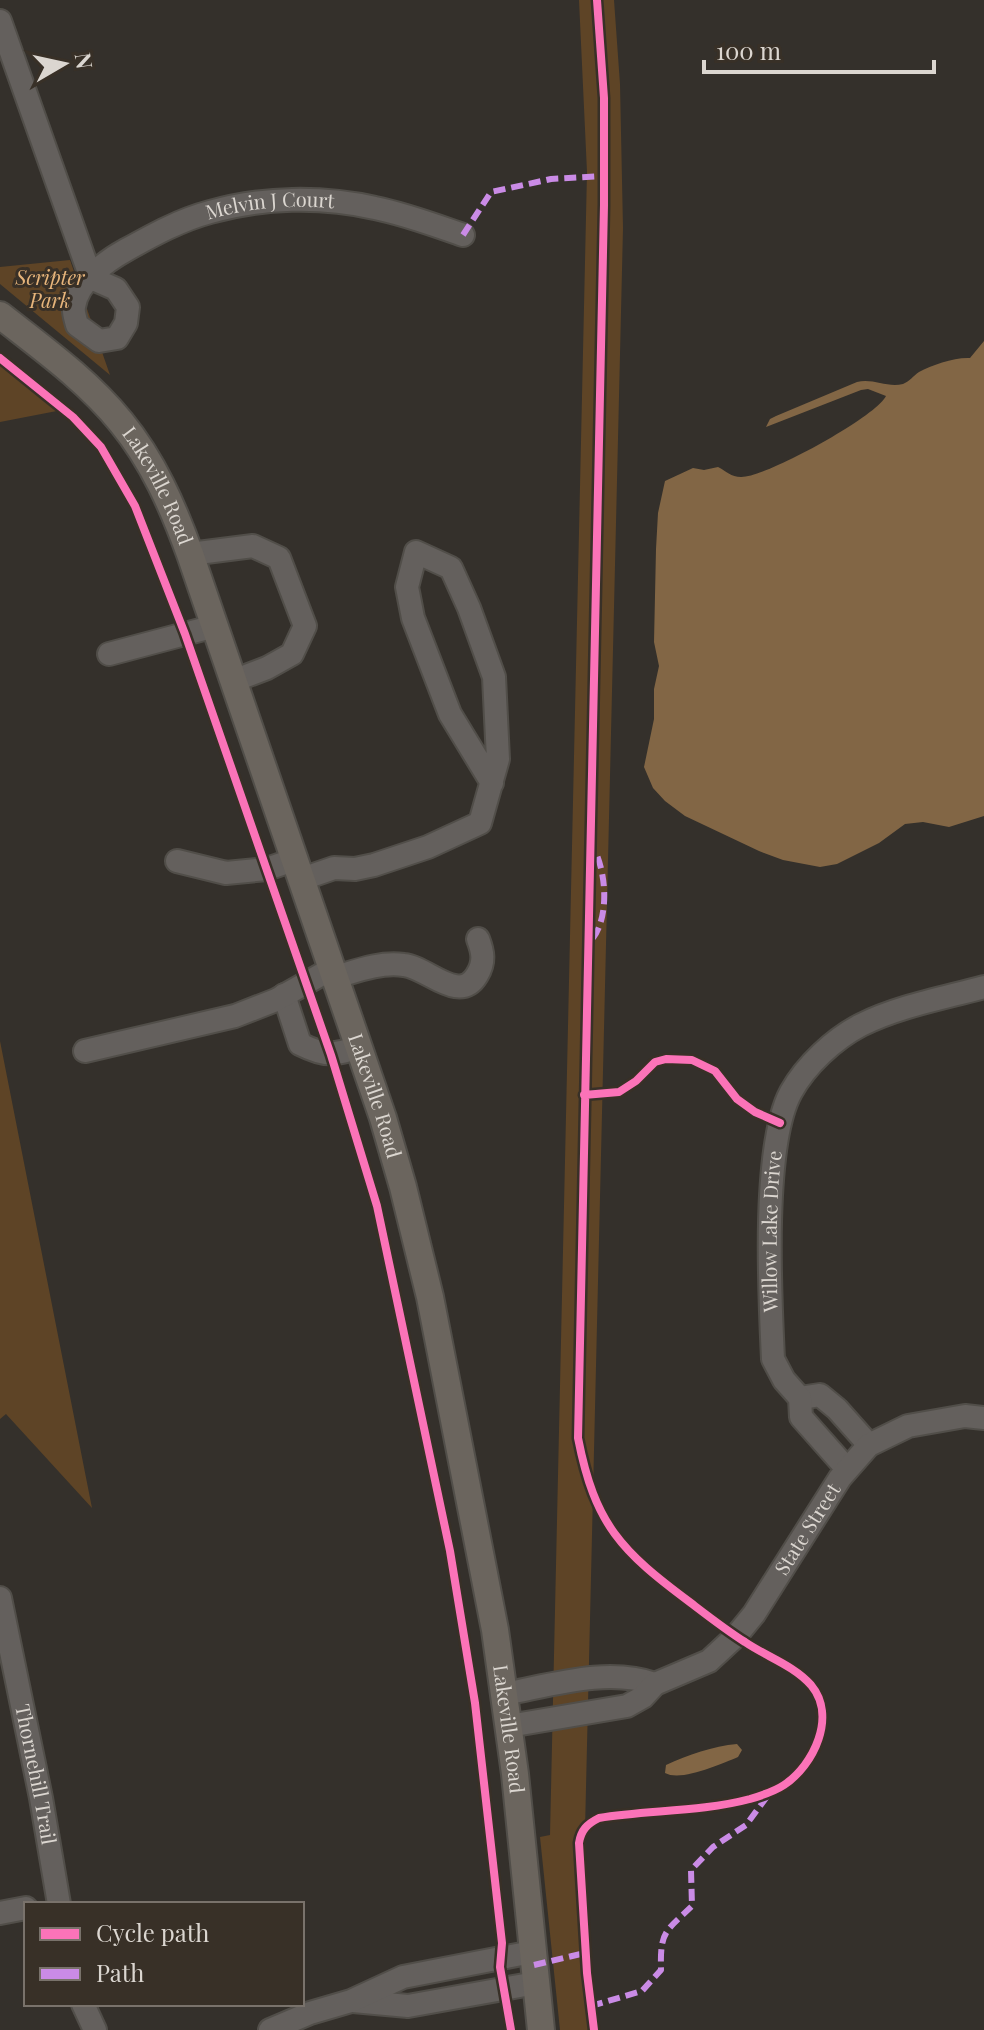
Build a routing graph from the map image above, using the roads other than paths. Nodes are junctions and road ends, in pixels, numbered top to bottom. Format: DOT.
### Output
graph roads {
  1 [pos="0,21"];
  2 [pos="463,235"];
  3 [pos="0,315"];
  4 [pos="190,554"];
  5 [pos="215,626"];
  6 [pos="109,654"];
  7 [pos="233,681"];
  8 [pos="492,783"];
  9 [pos="177,861"];
  10 [pos="299,869"];
  11 [pos="478,939"];
  12 [pos="335,973"];
  13 [pos="984,987"];
  14 [pos="284,995"];
  15 [pos="360,1047"];
  16 [pos="85,1051"];
  17 [pos="800,1398"];
  18 [pos="984,1418"];
  19 [pos="869,1445"];
  20 [pos="847,1469"];
  21 [pos="0,1598"];
  22 [pos="655,1684"];
  23 [pos="504,1694"];
  24 [pos="509,1726"];
  25 [pos="52,1900"];
  26 [pos="24,1908"];
  27 [pos="0,1913"];
  28 [pos="534,1967"];
  29 [pos="351,2001"];
  30 [pos="84,2006"];
  31 [pos="95,2030"];
  32 [pos="270,2030"];
  33 [pos="541,2030"];
  1 -- 2 [label="street, Melvin J Court"];
  3 -- 4 [label="main road, Lakeville Road"];
  4 -- 5 [label="main road, Lakeville Road"];
  4 -- 7 [label="street"];
  5 -- 6 [label="street"];
  5 -- 7 [label="main road, Lakeville Road"];
  7 -- 10 [label="main road, Lakeville Road"];
  8 -- 8 [label="street"];
  8 -- 10 [label="street"];
  9 -- 10 [label="street"];
  10 -- 12 [label="main road, Lakeville Road"];
  11 -- 12 [label="street"];
  12 -- 14 [label="street"];
  12 -- 15 [label="main road, Lakeville Road"];
  13 -- 17 [label="street, Willow Lake Drive"];
  14 -- 15 [label="street"];
  14 -- 16 [label="street"];
  15 -- 23 [label="main road, Lakeville Road"];
  17 -- 19 [label="street"];
  17 -- 20 [label="street, Willow Lake Drive"];
  18 -- 19 [label="street, State Street"];
  19 -- 20 [label="street, State Street"];
  20 -- 22 [label="street, State Street"];
  21 -- 25 [label="street, Thornehill Trail"];
  22 -- 23 [label="street"];
  22 -- 24 [label="street, State Street"];
  23 -- 24 [label="main road, Lakeville Road"];
  24 -- 28 [label="main road, Lakeville Road"];
  26 -- 27 [label="street"];
  28 -- 29 [label="street"];
  28 -- 29 [label="street"];
  28 -- 33 [label="main road, Lakeville Road"];
  29 -- 32 [label="street"];
  30 -- 31 [label="street"];
}
